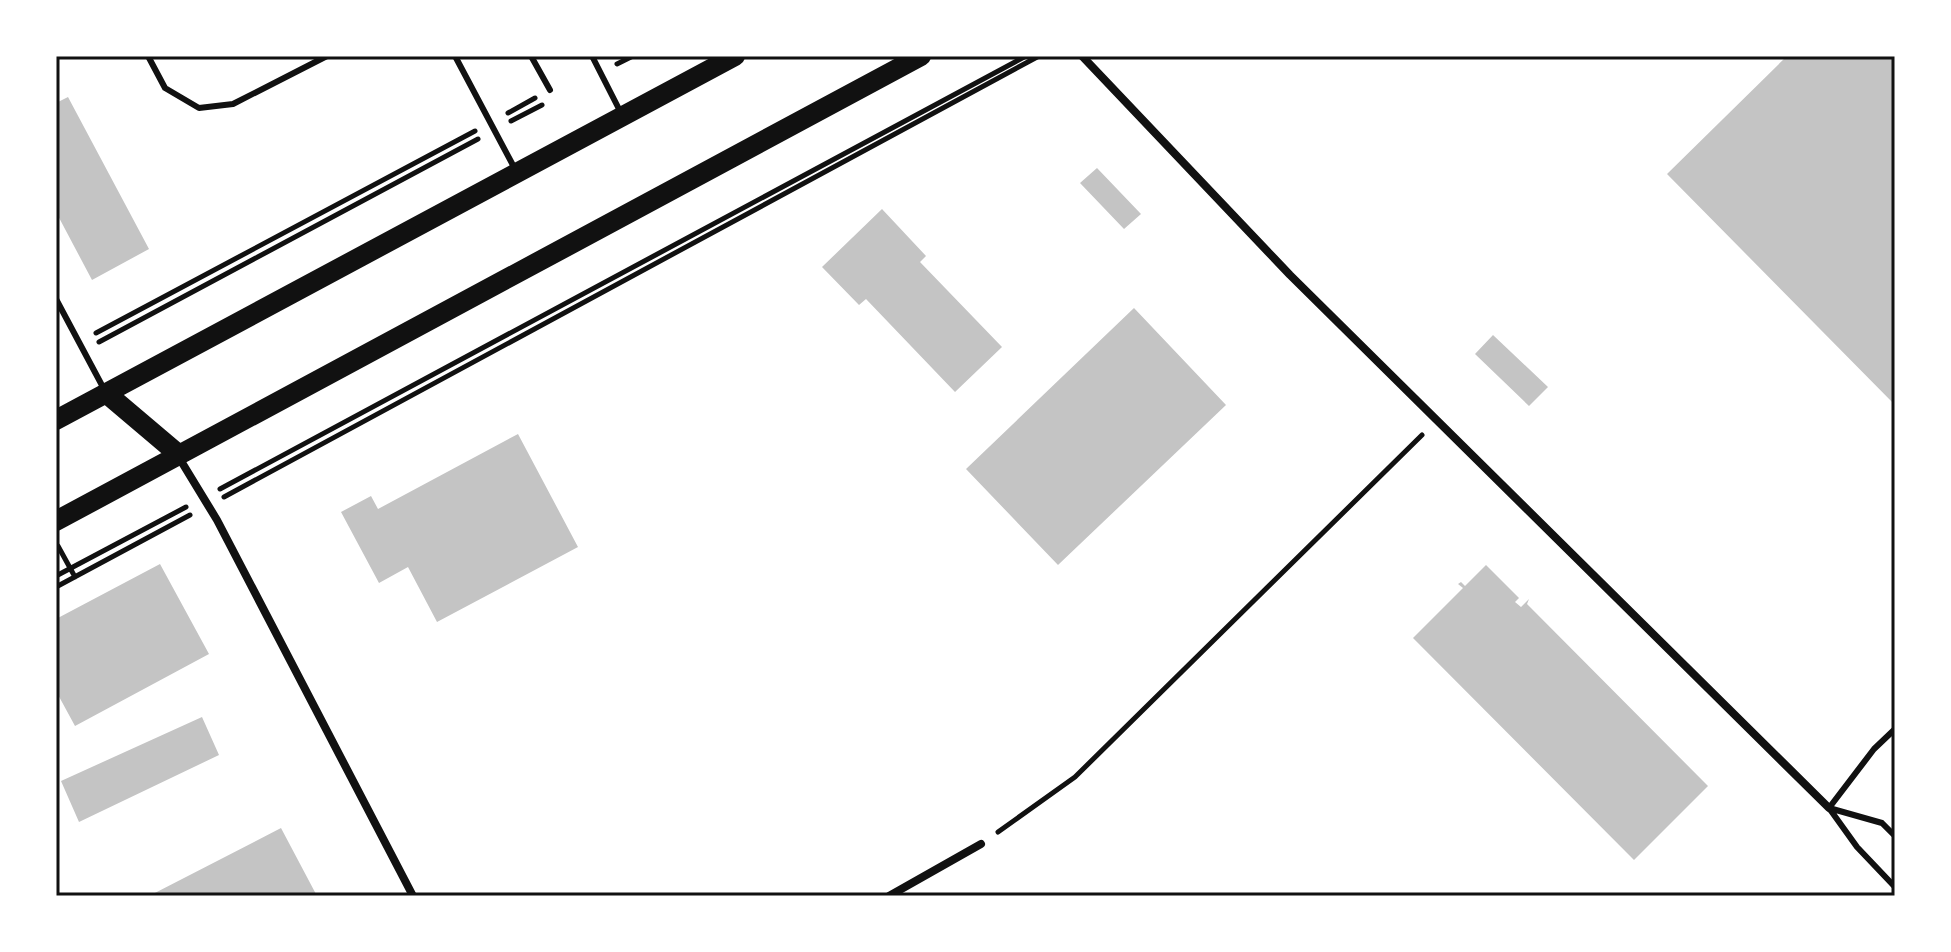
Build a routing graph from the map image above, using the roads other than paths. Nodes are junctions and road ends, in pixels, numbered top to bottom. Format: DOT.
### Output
graph roads {
  1 [pos="148,56"];
  2 [pos="327,56"];
  3 [pos="455,56"];
  4 [pos="531,56"];
  5 [pos="592,56"];
  6 [pos="735,56"];
  7 [pos="921,56"];
  8 [pos="1082,56"];
  9 [pos="550,90"];
  10 [pos="622,116"];
  11 [pos="517,173"];
  12 [pos="56,299"];
  13 [pos="106,393"];
  14 [pos="56,420"];
  15 [pos="178,454"];
  16 [pos="56,521"];
  17 [pos="1895,729"];
  18 [pos="1829,808"];
  19 [pos="1895,836"];
  20 [pos="981,844"];
  21 [pos="1895,887"];
  22 [pos="413,896"];
  23 [pos="889,896"];
  1 -- 2 [label="lane"];
  3 -- 11 [label="lane"];
  4 -- 9 [label="lane"];
  5 -- 10 [label="lane"];
  6 -- 10 [label="main road"];
  7 -- 15 [label="main road"];
  8 -- 18 [label="street"];
  10 -- 11 [label="main road"];
  11 -- 13 [label="main road"];
  12 -- 13 [label="lane"];
  13 -- 14 [label="main road"];
  13 -- 15 [label="main road"];
  15 -- 16 [label="main road"];
  15 -- 22 [label="street"];
  17 -- 18 [label="lane"];
  18 -- 19 [label="lane"];
  18 -- 21 [label="lane"];
  20 -- 23 [label="street"];
}
